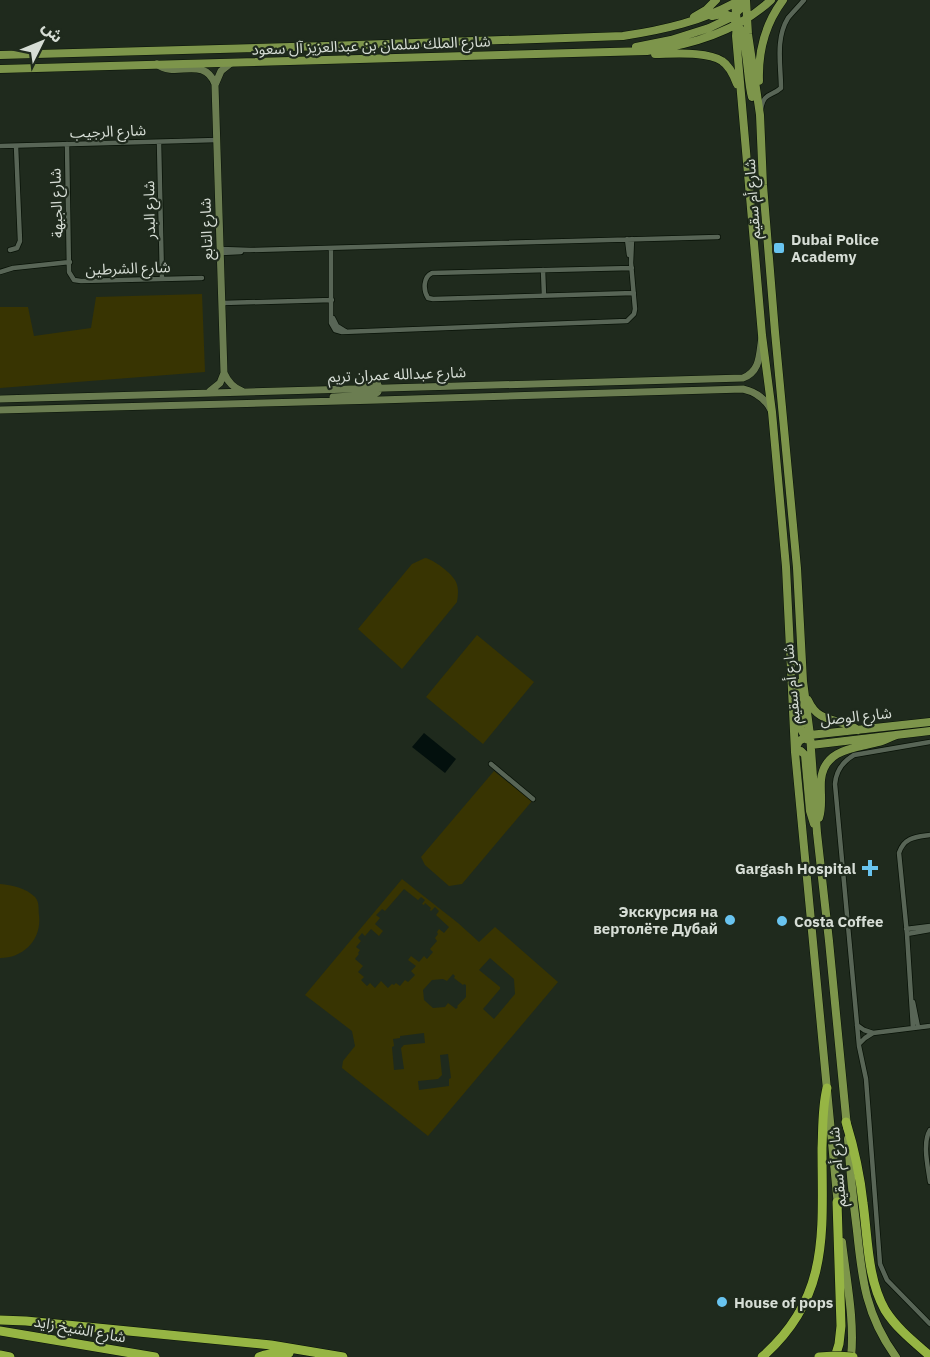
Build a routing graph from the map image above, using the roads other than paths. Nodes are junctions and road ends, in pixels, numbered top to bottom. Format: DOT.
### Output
graph roads {
  1 [pos="716,0"];
  2 [pos="757,0"];
  3 [pos="783,0"];
  4 [pos="804,0"];
  5 [pos="737,1"];
  6 [pos="746,2"];
  7 [pos="769,3"];
  8 [pos="701,18"];
  9 [pos="735,18"];
  10 [pos="747,18"];
  11 [pos="678,25"];
  12 [pos="445,42"];
  13 [pos="599,53"];
  14 [pos="0,55"];
  15 [pos="467,56"];
  16 [pos="234,62"];
  17 [pos="158,64"];
  18 [pos="0,69"];
  19 [pos="215,85"];
  20 [pos="741,97"];
  21 [pos="760,115"];
  22 [pos="217,140"];
  23 [pos="159,142"];
  24 [pos="66,144"];
  25 [pos="0,146"];
  26 [pos="16,146"];
  27 [pos="718,237"];
  28 [pos="629,239"];
  29 [pos="329,248"];
  30 [pos="10,250"];
  31 [pos="221,251"];
  32 [pos="70,262"];
  33 [pos="631,266"];
  34 [pos="543,270"];
  35 [pos="0,272"];
  36 [pos="202,278"];
  37 [pos="162,279"];
  38 [pos="634,293"];
  39 [pos="544,296"];
  40 [pos="332,300"];
  41 [pos="222,303"];
  42 [pos="762,335"];
  43 [pos="224,373"];
  44 [pos="379,388"];
  45 [pos="244,392"];
  46 [pos="205,393"];
  47 [pos="0,399"];
  48 [pos="301,402"];
  49 [pos="0,410"];
  50 [pos="772,412"];
  51 [pos="790,650"];
  52 [pos="802,681"];
  53 [pos="930,722"];
  54 [pos="858,730"];
  55 [pos="930,731"];
  56 [pos="806,732"];
  57 [pos="897,735"];
  58 [pos="930,742"];
  59 [pos="810,745"];
  60 [pos="795,752"];
  61 [pos="491,764"];
  62 [pos="533,799"];
  63 [pos="817,822"];
  64 [pos="817,834"];
  65 [pos="930,835"];
  66 [pos="930,928"];
  67 [pos="906,931"];
  68 [pos="857,1024"];
  69 [pos="930,1026"];
  70 [pos="916,1028"];
  71 [pos="873,1033"];
  72 [pos="859,1046"];
  73 [pos="827,1088"];
  74 [pos="846,1122"];
  75 [pos="930,1130"];
  76 [pos="930,1182"];
  77 [pos="837,1202"];
  78 [pos="0,1320"];
  79 [pos="930,1324"];
  80 [pos="0,1331"];
  81 [pos="0,1355"];
  82 [pos="930,1356"];
  83 [pos="10,1357"];
  84 [pos="155,1357"];
  85 [pos="259,1357"];
  86 [pos="312,1357"];
  87 [pos="343,1357"];
  88 [pos="762,1357"];
  89 [pos="819,1357"];
  90 [pos="835,1357"];
  91 [pos="852,1357"];
  92 [pos="896,1357"];
  1 -- 11 [label="main road"];
  2 -- 6 [label="main road"];
  2 -- 7 [label="main road"];
  3 -- 21 [label="main road"];
  4 -- 21 [label="street"];
  5 -- 8 [label="main road, شارع الملك سلمان بن عبدالعزيز آل سعود"];
  5 -- 9 [label="main road, شارع أم سقيم"];
  6 -- 9 [label="main road"];
  6 -- 10 [label="main road, شارع أم سقيم"];
  7 -- 10 [label="main road"];
  8 -- 9 [label="main road"];
  8 -- 11 [label="main road, شارع الملك سلمان بن عبدالعزيز آل سعود"];
  9 -- 10 [label="main road"];
  9 -- 13 [label="main road"];
  9 -- 20 [label="main road, شارع أم سقيم"];
  9 -- 21 [label="main road"];
  10 -- 21 [label="main road, شارع أم سقيم"];
  11 -- 12 [label="main road, شارع الملك سلمان بن عبدالعزيز آل سعود"];
  12 -- 14 [label="main road, شارع الملك سلمان بن عبدالعزيز آل سعود"];
  12 -- 15 [label="main road"];
  13 -- 15 [label="main road, شارع الملك سلمان بن عبدالعزيز آل سعود"];
  13 -- 20 [label="main road"];
  15 -- 16 [label="main road, شارع الملك سلمان بن عبدالعزيز آل سعود"];
  16 -- 17 [label="main road, شارع الملك سلمان بن عبدالعزيز آل سعود"];
  16 -- 19 [label="street"];
  17 -- 18 [label="main road, شارع الملك سلمان بن عبدالعزيز آل سعود"];
  17 -- 19 [label="street"];
  19 -- 22 [label="street, شارع التابع"];
  20 -- 42 [label="main road, شارع أم سقيم"];
  21 -- 52 [label="main road, شارع أم سقيم"];
  22 -- 23 [label="street, شارع الرجيب"];
  22 -- 31 [label="street, شارع التابع"];
  23 -- 24 [label="street, شارع الرجيب"];
  23 -- 37 [label="street, شارع البدر"];
  24 -- 26 [label="street, شارع الرجيب"];
  24 -- 32 [label="street, شارع الجبهة"];
  25 -- 26 [label="street, شارع الرجيب"];
  26 -- 30 [label="street"];
  27 -- 28 [label="street"];
  28 -- 29 [label="street"];
  28 -- 33 [label="street"];
  29 -- 31 [label="street"];
  29 -- 40 [label="street"];
  31 -- 41 [label="street, شارع التابع"];
  32 -- 35 [label="street, شارع الشرطين"];
  32 -- 37 [label="street, شارع الشرطين"];
  33 -- 34 [label="street"];
  33 -- 38 [label="street"];
  34 -- 39 [label="street"];
  34 -- 39 [label="street"];
  36 -- 37 [label="street, شارع الشرطين"];
  38 -- 39 [label="street"];
  38 -- 40 [label="street"];
  40 -- 41 [label="street"];
  41 -- 43 [label="street, شارع التابع"];
  42 -- 44 [label="street, شارع عبدالله عمران تريم"];
  42 -- 50 [label="main road, شارع أم سقيم"];
  43 -- 45 [label="street"];
  43 -- 46 [label="street"];
  44 -- 45 [label="street, شارع عبدالله عمران تريم"];
  44 -- 48 [label="street"];
  45 -- 46 [label="street, شارع عبدالله عمران تريم"];
  46 -- 47 [label="street, شارع عبدالله عمران تريم"];
  48 -- 49 [label="street, شارع عبدالله عمران تريم"];
  48 -- 50 [label="street, شارع عبدالله عمران تريم"];
  50 -- 51 [label="main road, شارع أم سقيم"];
  51 -- 56 [label="main road"];
  51 -- 60 [label="main road, شارع أم سقيم"];
  52 -- 54 [label="main road"];
  52 -- 56 [label="main road, شارع أم سقيم"];
  53 -- 54 [label="main road, شارع الوصل"];
  54 -- 56 [label="main road, شارع الوصل"];
  55 -- 57 [label="main road, شارع الوصل"];
  56 -- 59 [label="main road, شارع أم سقيم"];
  56 -- 60 [label="main road, شارع الوصل"];
  57 -- 59 [label="main road, شارع الوصل"];
  57 -- 63 [label="main road"];
  58 -- 68 [label="street"];
  59 -- 63 [label="main road, شارع أم سقيم"];
  60 -- 64 [label="main road"];
  60 -- 73 [label="main road, شارع أم سقيم"];
  61 -- 62 [label="street"];
  63 -- 64 [label="main road, شارع أم سقيم"];
  64 -- 74 [label="main road, شارع أم سقيم"];
  65 -- 67 [label="street"];
  66 -- 67 [label="street"];
  67 -- 70 [label="street"];
  68 -- 71 [label="street"];
  68 -- 72 [label="street"];
  69 -- 70 [label="street"];
  70 -- 71 [label="street"];
  71 -- 72 [label="street"];
  72 -- 79 [label="street"];
  73 -- 77 [label="main road, شارع أم سقيم"];
  73 -- 88 [label="highway"];
  74 -- 82 [label="highway"];
  74 -- 92 [label="main road, شارع أم سقيم"];
  75 -- 76 [label="street"];
  77 -- 90 [label="highway"];
  77 -- 91 [label="main road, شارع أم سقيم"];
  78 -- 87 [label="highway"];
  80 -- 84 [label="highway, شارع الشيخ زايد"];
  81 -- 83 [label="highway"];
  85 -- 86 [label="highway"];
  89 -- 91 [label="highway, bridge"];
}
